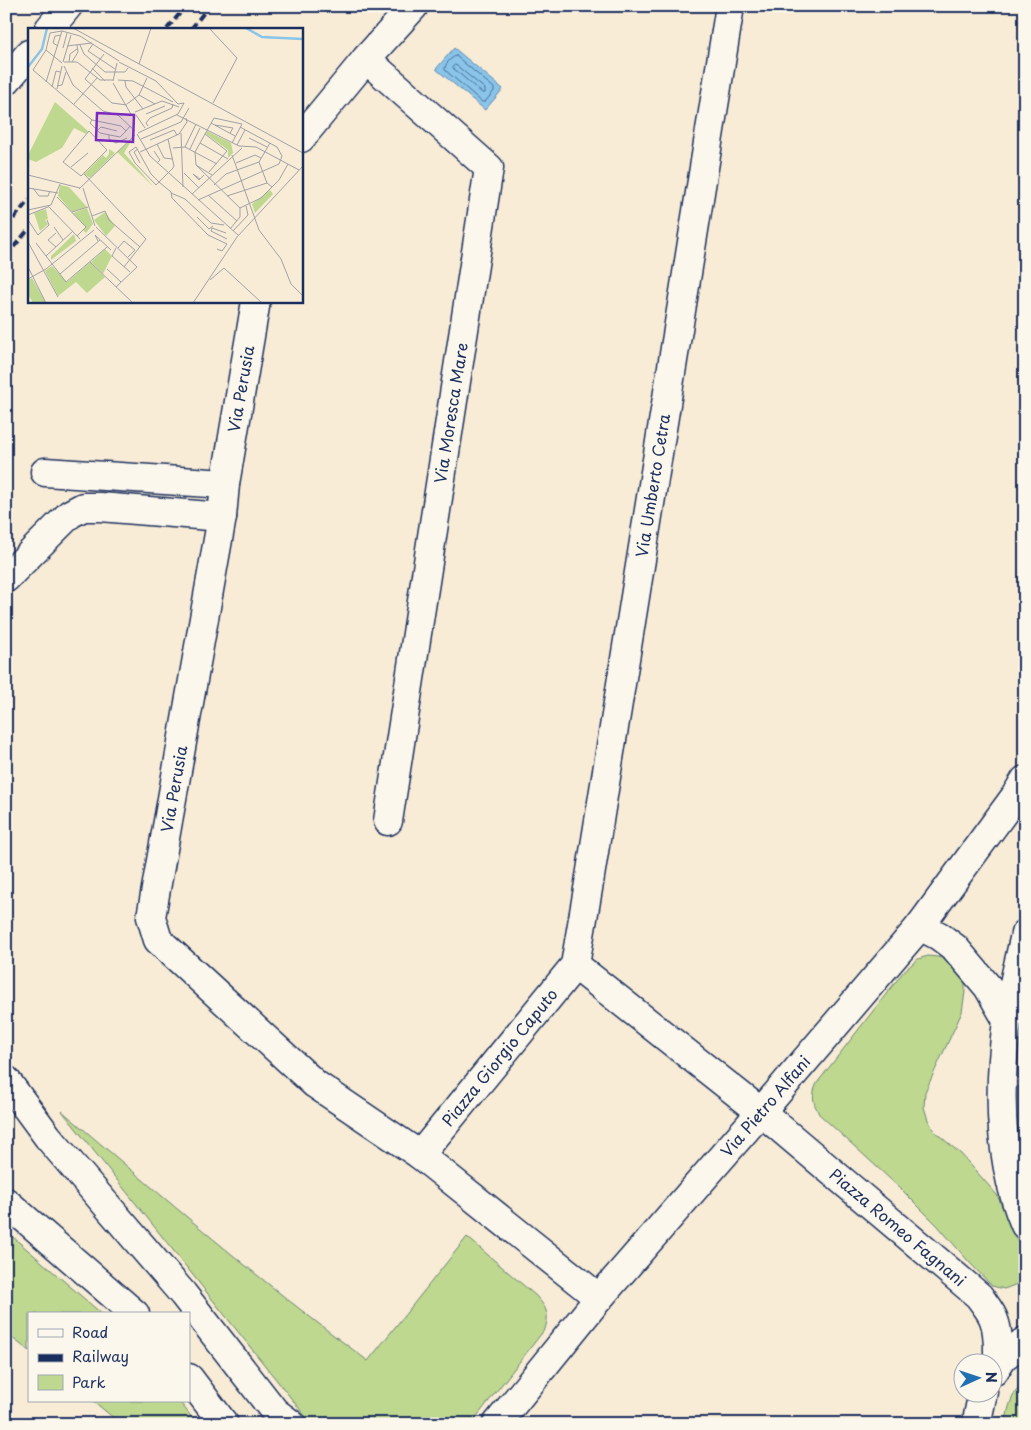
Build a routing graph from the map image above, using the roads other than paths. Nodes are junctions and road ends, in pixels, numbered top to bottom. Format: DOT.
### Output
graph roads {
  1 [pos="68,6"];
  2 [pos="414,6"];
  3 [pos="730,6"];
  4 [pos="50,28"];
  5 [pos="28,55"];
  6 [pos="366,59"];
  7 [pos="6,81"];
  8 [pos="302,137"];
  9 [pos="256,302"];
  10 [pos="45,472"];
  11 [pos="225,484"];
  12 [pos="222,517"];
  13 [pos="6,578"];
  14 [pos="1025,780"];
  15 [pos="388,821"];
  16 [pos="920,926"];
  17 [pos="1025,934"];
  18 [pos="575,966"];
  19 [pos="1007,1020"];
  20 [pos="6,1080"];
  21 [pos="761,1112"];
  22 [pos="420,1155"];
  23 [pos="6,1202"];
  24 [pos="1025,1225"];
  25 [pos="600,1298"];
  26 [pos="133,1312"];
  27 [pos="190,1335"];
  28 [pos="1025,1341"];
  29 [pos="224,1347"];
  30 [pos="997,1352"];
  31 [pos="1004,1356"];
  32 [pos="190,1379"];
  33 [pos="980,1402"];
  34 [pos="224,1424"];
  35 [pos="291,1424"];
  36 [pos="497,1424"];
  37 [pos="977,1424"];
  1 -- 4 [label="street"];
  2 -- 6 [label="street"];
  3 -- 18 [label="street, Via Umberto Cetra"];
  5 -- 7 [label="street"];
  6 -- 8 [label="street"];
  6 -- 15 [label="street, Via Moresca Mare"];
  9 -- 11 [label="street, Via Perusia"];
  10 -- 11 [label="street"];
  11 -- 12 [label="street, Via Perusia"];
  12 -- 13 [label="street"];
  12 -- 22 [label="street, Via Perusia"];
  14 -- 16 [label="street, Via Pietro Alfani"];
  16 -- 19 [label="street"];
  16 -- 21 [label="street, Via Pietro Alfani"];
  17 -- 19 [label="street"];
  18 -- 21 [label="street"];
  18 -- 22 [label="street, Piazza Giorgio Caputo"];
  19 -- 24 [label="street"];
  20 -- 29 [label="street"];
  21 -- 25 [label="street, Via Pietro Alfani"];
  21 -- 30 [label="street, Piazza Romeo Fagnani"];
  22 -- 25 [label="street"];
  23 -- 26 [label="street"];
  25 -- 36 [label="street, Via Pietro Alfani"];
  27 -- 29 [label="street"];
  28 -- 31 [label="street"];
  29 -- 35 [label="street"];
  32 -- 34 [label="street"];
  33 -- 37 [label="street"];
}
